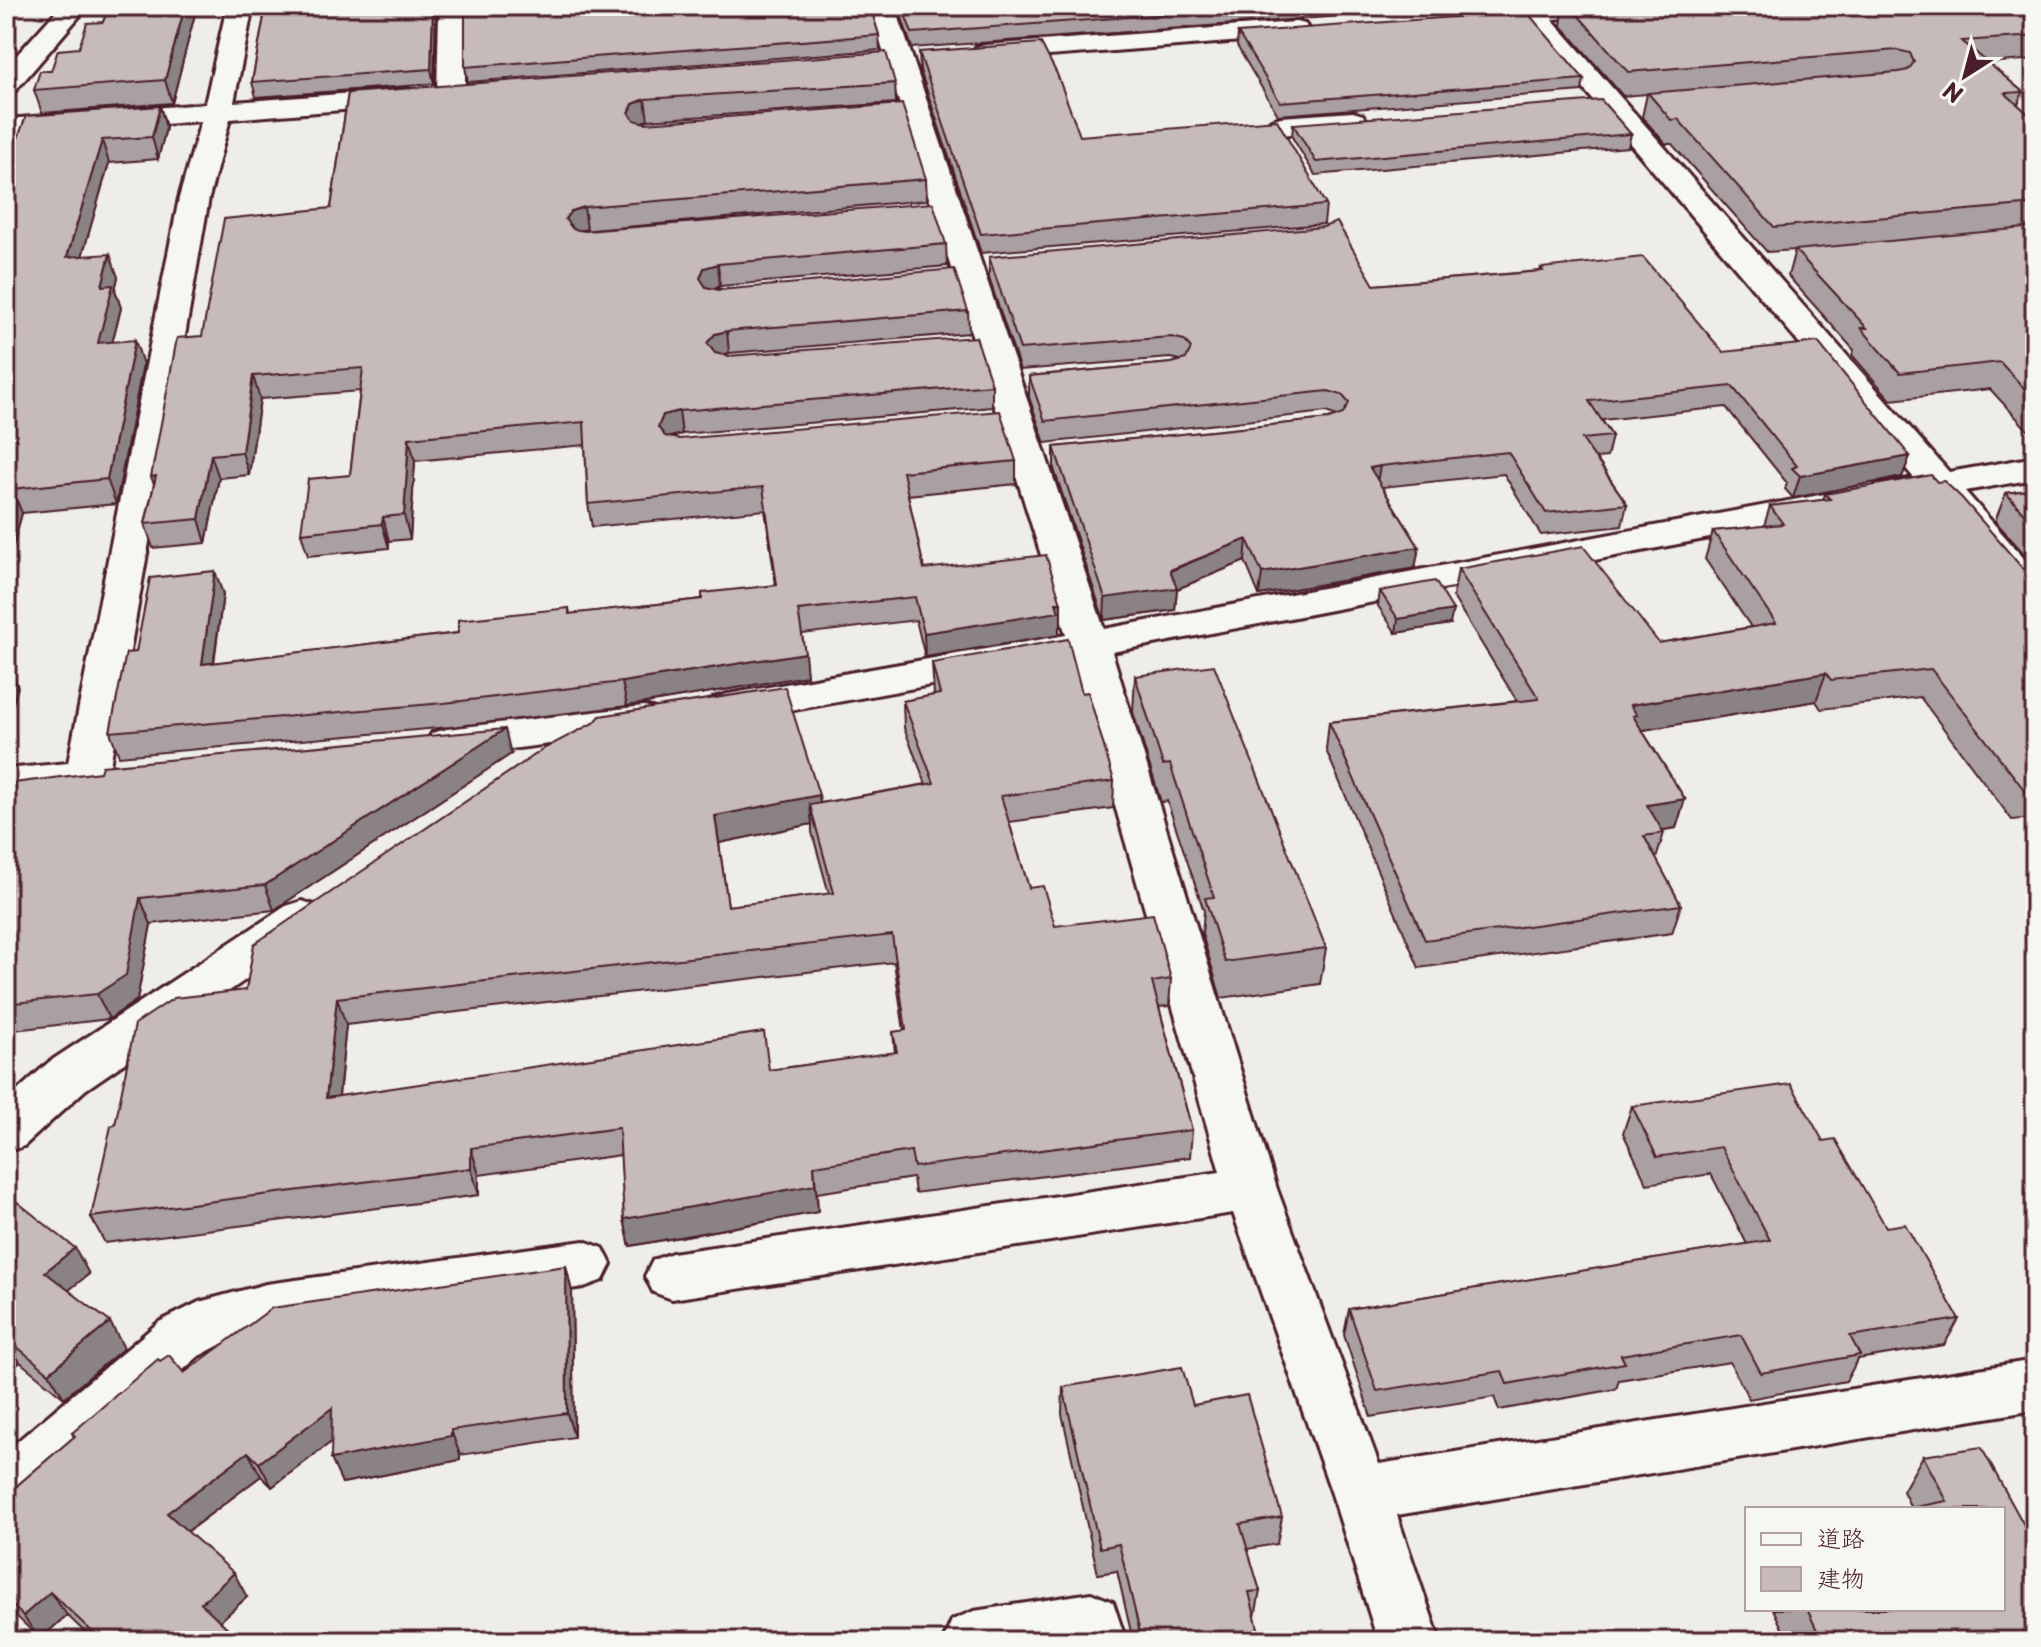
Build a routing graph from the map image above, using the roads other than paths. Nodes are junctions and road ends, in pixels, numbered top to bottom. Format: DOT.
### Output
graph roads {
  1 [pos="75,6"];
  2 [pos="240,6"];
  3 [pos="882,6"];
  4 [pos="1620,6"];
  5 [pos="1529,9"];
  6 [pos="452,13"];
  7 [pos="1436,19"];
  8 [pos="1326,28"];
  9 [pos="961,55"];
  10 [pos="6,84"];
  11 [pos="483,91"];
  12 [pos="451,94"];
  13 [pos="218,111"];
  14 [pos="1374,119"];
  15 [pos="1281,126"];
  16 [pos="6,128"];
  17 [pos="1782,264"];
  18 [pos="1750,267"];
  19 [pos="2035,468"];
  20 [pos="1940,483"];
  21 [pos="2035,595"];
  22 [pos="1089,644"];
  23 [pos="604,725"];
  24 [pos="404,748"];
  25 [pos="132,773"];
  26 [pos="87,777"];
  27 [pos="507,780"];
  28 [pos="6,784"];
  29 [pos="335,896"];
  30 [pos="6,1132"];
  31 [pos="1251,1189"];
  32 [pos="584,1264"];
  33 [pos="672,1276"];
  34 [pos="2035,1385"];
  35 [pos="6,1487"];
  36 [pos="1361,1494"];
  37 [pos="974,1641"];
  38 [pos="1095,1641"];
  39 [pos="1409,1641"];
  1 -- 10 [label="street"];
  2 -- 13 [label="street"];
  3 -- 22 [label="street"];
  4 -- 5 [label="street"];
  5 -- 7 [label="street"];
  5 -- 18 [label="street"];
  6 -- 12 [label="street"];
  8 -- 9 [label="street"];
  11 -- 12 [label="street"];
  12 -- 13 [label="street"];
  13 -- 16 [label="street"];
  13 -- 26 [label="street"];
  14 -- 15 [label="street"];
  17 -- 18 [label="street"];
  18 -- 20 [label="street"];
  19 -- 20 [label="street"];
  20 -- 21 [label="street"];
  20 -- 22 [label="street"];
  22 -- 23 [label="street"];
  22 -- 31 [label="street"];
  23 -- 24 [label="street"];
  23 -- 27 [label="street"];
  25 -- 26 [label="street"];
  26 -- 28 [label="street"];
  29 -- 30 [label="street"];
  31 -- 33 [label="street"];
  31 -- 36 [label="street"];
  32 -- 35 [label="street"];
  34 -- 36 [label="street"];
  36 -- 39 [label="street"];
  37 -- 38 [label="street"];
}
